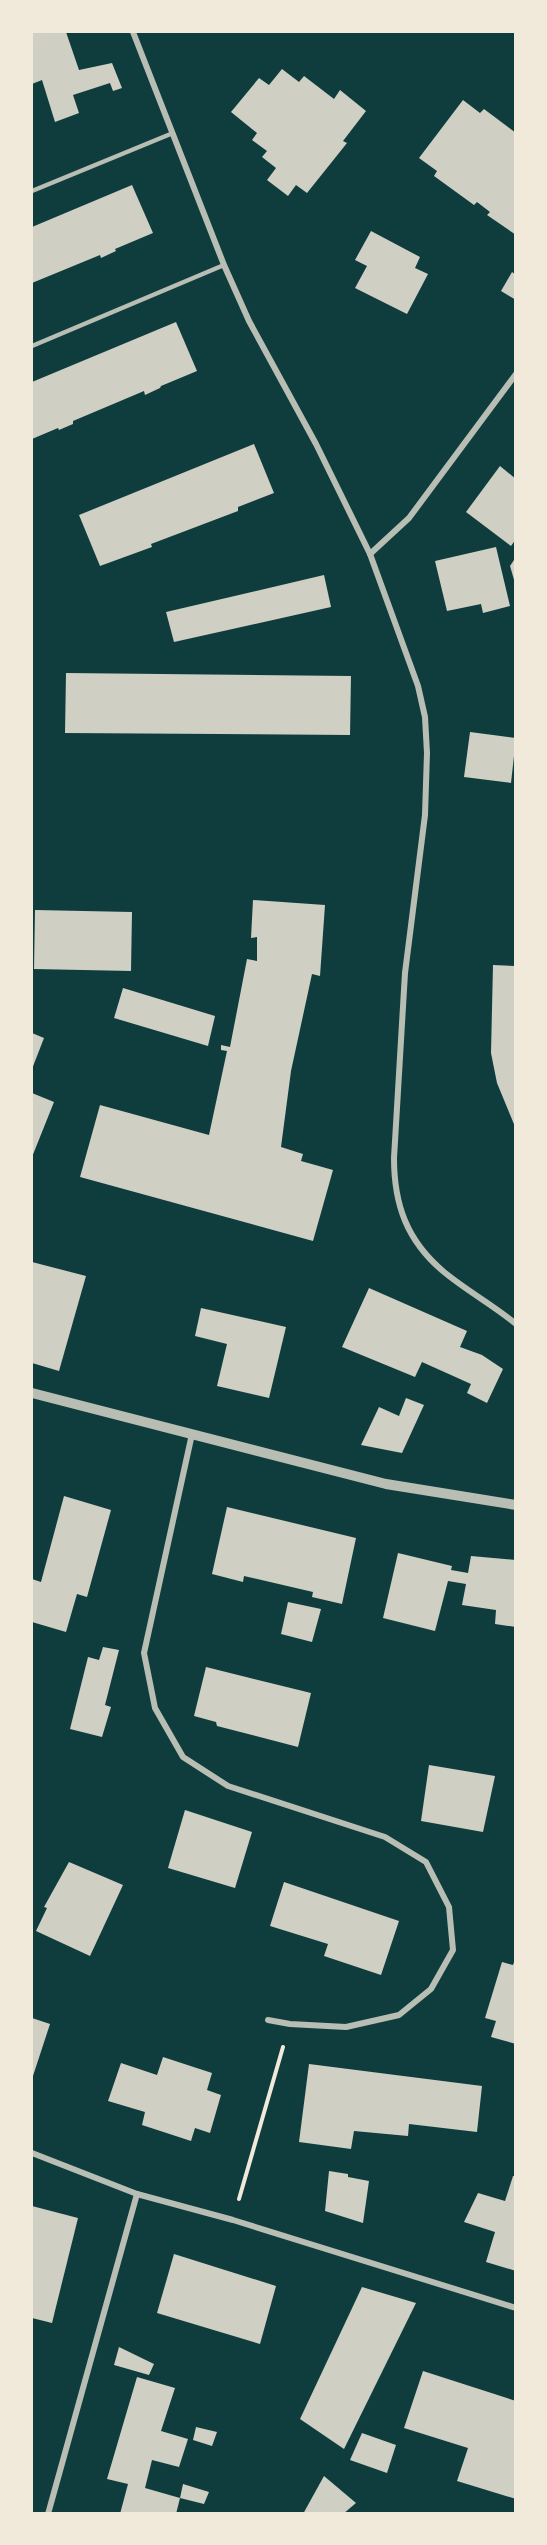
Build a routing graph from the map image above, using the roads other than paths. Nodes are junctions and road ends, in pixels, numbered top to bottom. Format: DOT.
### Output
graph roads {
  1 [pos="133,32"];
  2 [pos="173,133"];
  3 [pos="32,191"];
  4 [pos="224,265"];
  5 [pos="32,346"];
  6 [pos="516,374"];
  7 [pos="370,554"];
  8 [pos="516,1324"];
  9 [pos="32,1393"];
  10 [pos="192,1434"];
  11 [pos="516,1505"];
  12 [pos="268,2020"];
  13 [pos="32,2153"];
  14 [pos="137,2194"];
  15 [pos="516,2308"];
  16 [pos="48,2514"];
  1 -- 2 [label="street"];
  2 -- 3 [label="lane"];
  2 -- 4 [label="street"];
  4 -- 5 [label="lane"];
  4 -- 7 [label="street"];
  6 -- 7 [label="street"];
  7 -- 8 [label="street"];
  9 -- 10 [label="street"];
  10 -- 11 [label="street"];
  10 -- 12 [label="street"];
  13 -- 14 [label="street"];
  14 -- 15 [label="street"];
  14 -- 16 [label="street"];
}
